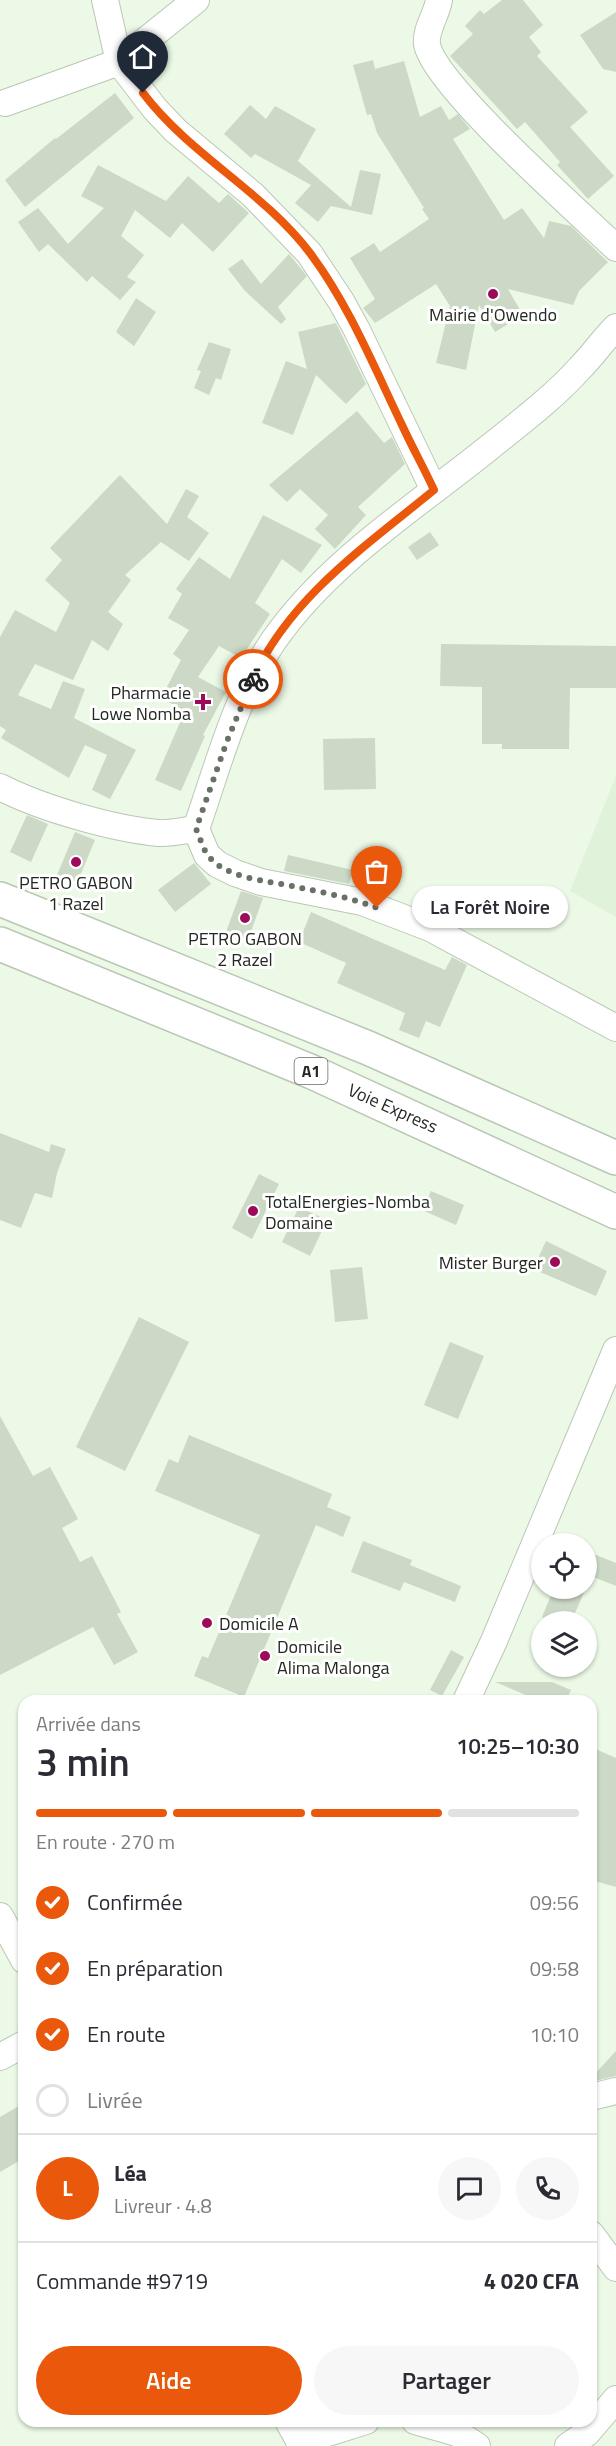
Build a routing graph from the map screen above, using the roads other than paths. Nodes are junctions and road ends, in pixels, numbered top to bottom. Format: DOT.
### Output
graph roads {
  1 [pos="105,0"];
  2 [pos="196,0"];
  3 [pos="439,0"];
  4 [pos="119,62"];
  5 [pos="5,103"];
  6 [pos="616,248"];
  7 [pos="616,327"];
  8 [pos="434,490"];
  9 [pos="0,787"];
  10 [pos="196,829"];
  11 [pos="0,899"];
  12 [pos="0,944"];
  13 [pos="616,1028"];
  14 [pos="616,1158"];
  15 [pos="616,1212"];
  16 [pos="616,1350"];
  17 [pos="469,1695"];
  18 [pos="0,1916"];
  19 [pos="18,1949"];
  20 [pos="18,2047"];
  21 [pos="0,2057"];
  22 [pos="616,2091"];
  23 [pos="597,2096"];
  24 [pos="597,2242"];
  25 [pos="616,2268"];
  26 [pos="616,2399"];
  27 [pos="597,2421"];
  28 [pos="338,2427"];
  29 [pos="436,2427"];
  30 [pos="592,2427"];
  31 [pos="296,2436"];
  32 [pos="477,2446"];
  33 [pos="568,2446"];
  1 -- 4 [label="street"];
  2 -- 4 [label="street"];
  3 -- 6 [label="street"];
  4 -- 5 [label="street"];
  4 -- 8 [label="street"];
  7 -- 8 [label="street"];
  8 -- 10 [label="street"];
  9 -- 10 [label="street"];
  10 -- 13 [label="street"];
  11 -- 14 [label="highway, A1"];
  12 -- 15 [label="highway, Voie Express / A1"];
  16 -- 17 [label="street"];
  18 -- 19 [label="street"];
  20 -- 21 [label="street"];
  22 -- 23 [label="street"];
  24 -- 25 [label="street"];
  26 -- 27 [label="street"];
  28 -- 31 [label="street"];
  29 -- 32 [label="street"];
  30 -- 33 [label="street"];
}
